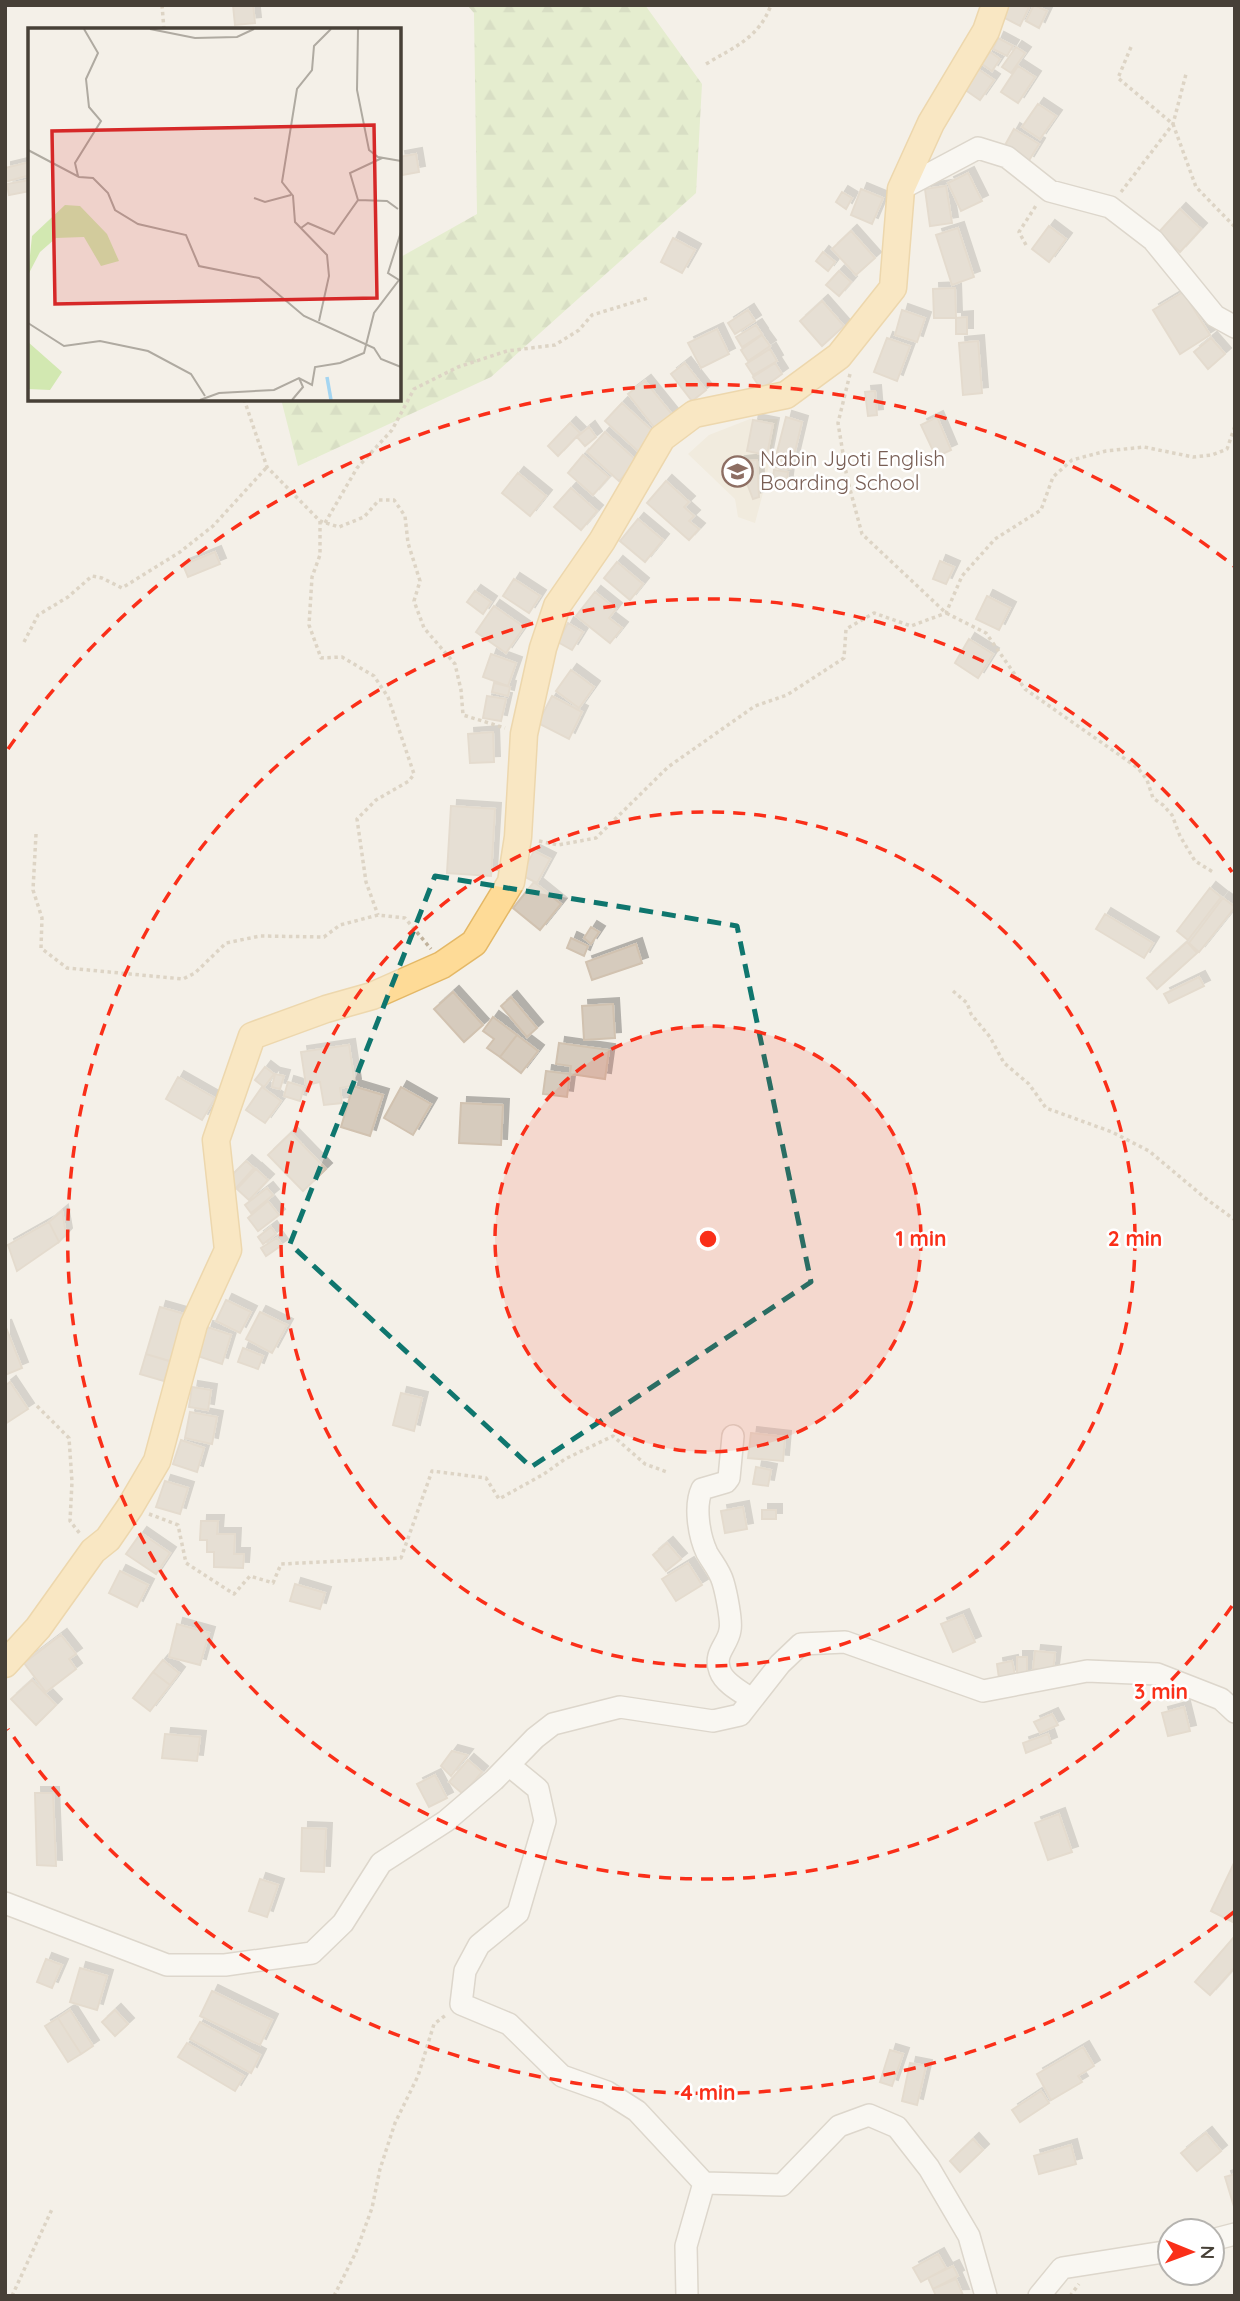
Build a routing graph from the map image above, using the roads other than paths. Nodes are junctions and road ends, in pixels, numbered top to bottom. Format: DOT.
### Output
graph roads {
  1 [pos="995,5"];
  2 [pos="901,188"];
  3 [pos="1235,327"];
  4 [pos="733,1436"];
  5 [pos="5,1664"];
  6 [pos="752,1699"];
  7 [pos="1235,1712"];
  8 [pos="510,1766"];
  9 [pos="5,1903"];
  10 [pos="704,2183"];
  11 [pos="1156,2253"];
  12 [pos="687,2296"];
  13 [pos="986,2296"];
  14 [pos="1039,2296"];
  1 -- 2 [label="main road"];
  2 -- 3 [label="street"];
  2 -- 5 [label="main road"];
  4 -- 6 [label="street"];
  6 -- 7 [label="street"];
  6 -- 8 [label="street"];
  8 -- 9 [label="street"];
  8 -- 10 [label="street"];
  10 -- 12 [label="street"];
  10 -- 13 [label="street"];
  11 -- 14 [label="street"];
}
